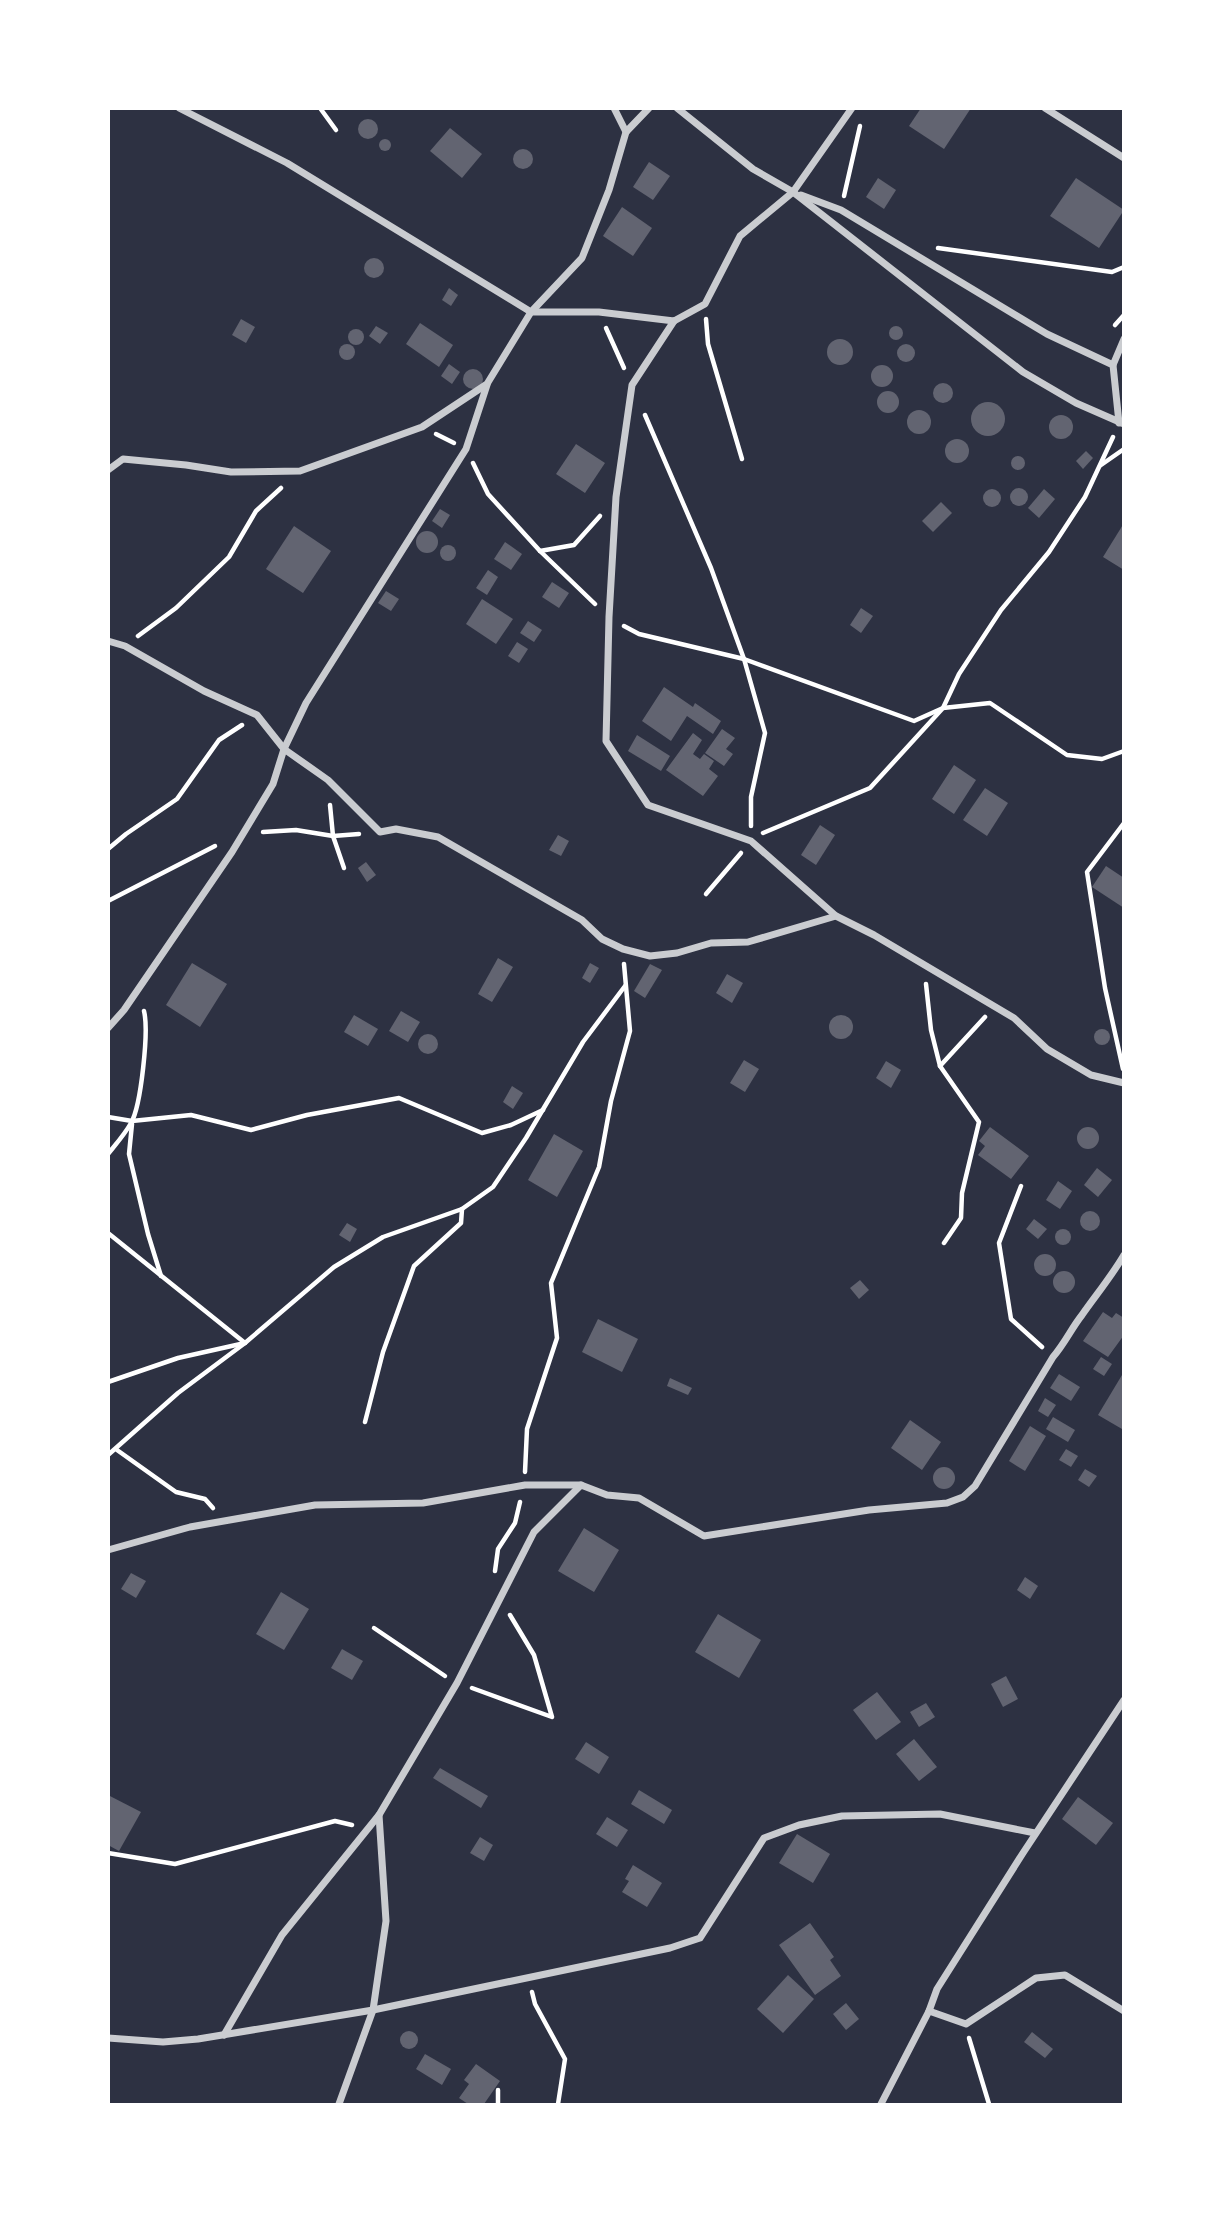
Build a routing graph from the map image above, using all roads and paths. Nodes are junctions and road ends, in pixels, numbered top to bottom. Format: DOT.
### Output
graph roads {
  1 [pos="178,108"];
  2 [pos="320,108"];
  3 [pos="614,108"];
  4 [pos="649,108"];
  5 [pos="677,108"];
  6 [pos="852,108"];
  7 [pos="1045,108"];
  8 [pos="862,119"];
  9 [pos="336,130"];
  10 [pos="626,132"];
  11 [pos="1124,158"];
  12 [pos="793,192"];
  13 [pos="841,210"];
  14 [pos="906,250"];
  15 [pos="1124,267"];
  16 [pos="705,304"];
  17 [pos="531,312"];
  18 [pos="599,312"];
  19 [pos="1124,314"];
  20 [pos="674,321"];
  21 [pos="1111,330"];
  22 [pos="1124,339"];
  23 [pos="1113,365"];
  24 [pos="487,384"];
  25 [pos="632,385"];
  26 [pos="1121,424"];
  27 [pos="422,427"];
  28 [pos="466,449"];
  29 [pos="1124,449"];
  30 [pos="742,459"];
  31 [pos="1100,465"];
  32 [pos="108,470"];
  33 [pos="300,471"];
  34 [pos="616,496"];
  35 [pos="540,551"];
  36 [pos="609,617"];
  37 [pos="108,640"];
  38 [pos="125,646"];
  39 [pos="744,659"];
  40 [pos="943,708"];
  41 [pos="257,715"];
  42 [pos="285,749"];
  43 [pos="1124,751"];
  44 [pos="328,780"];
  45 [pos="1124,823"];
  46 [pos="751,841"];
  47 [pos="108,849"];
  48 [pos="344,868"];
  49 [pos="706,894"];
  50 [pos="836,916"];
  51 [pos="623,949"];
  52 [pos="921,963"];
  53 [pos="625,986"];
  54 [pos="138,990"];
  55 [pos="1014,1018"];
  56 [pos="108,1028"];
  57 [pos="940,1066"];
  58 [pos="1124,1069"];
  59 [pos="1124,1083"];
  60 [pos="543,1109"];
  61 [pos="108,1117"];
  62 [pos="132,1121"];
  63 [pos="108,1154"];
  64 [pos="1021,1186"];
  65 [pos="462,1209"];
  66 [pos="108,1233"];
  67 [pos="944,1244"];
  68 [pos="1124,1255"];
  69 [pos="161,1277"];
  70 [pos="245,1343"];
  71 [pos="1053,1357"];
  72 [pos="108,1382"];
  73 [pos="365,1422"];
  74 [pos="117,1450"];
  75 [pos="108,1455"];
  76 [pos="525,1485"];
  77 [pos="581,1485"];
  78 [pos="225,1521"];
  79 [pos="108,1550"];
  80 [pos="500,1598"];
  81 [pos="374,1628"];
  82 [pos="457,1683"];
  83 [pos="1124,1700"];
  84 [pos="379,1815"];
  85 [pos="367,1829"];
  86 [pos="1035,1833"];
  87 [pos="108,1853"];
  88 [pos="528,1978"];
  89 [pos="373,2010"];
  90 [pos="929,2011"];
  91 [pos="1124,2011"];
  92 [pos="966,2024"];
  93 [pos="224,2035"];
  94 [pos="108,2038"];
  95 [pos="498,2090"];
  96 [pos="339,2105"];
  97 [pos="498,2105"];
  98 [pos="558,2105"];
  99 [pos="881,2105"];
  100 [pos="989,2105"];
  1 -- 17 [label="street"];
  2 -- 9 [label="path"];
  3 -- 10 [label="street"];
  4 -- 10 [label="street"];
  5 -- 12 [label="street"];
  6 -- 12 [label="street"];
  7 -- 11 [label="street"];
  8 -- 13 [label="path"];
  10 -- 17 [label="street"];
  12 -- 13 [label="street"];
  12 -- 16 [label="street"];
  12 -- 26 [label="street"];
  13 -- 14 [label="street"];
  14 -- 15 [label="path"];
  14 -- 23 [label="street"];
  16 -- 20 [label="street"];
  16 -- 30 [label="path"];
  17 -- 18 [label="street"];
  17 -- 24 [label="street"];
  18 -- 20 [label="street"];
  18 -- 25 [label="path"];
  19 -- 21 [label="path"];
  20 -- 25 [label="street"];
  22 -- 23 [label="street"];
  23 -- 26 [label="street"];
  24 -- 27 [label="street"];
  24 -- 28 [label="street"];
  25 -- 34 [label="street"];
  25 -- 39 [label="path"];
  26 -- 31 [label="path"];
  27 -- 28 [label="path"];
  27 -- 33 [label="street"];
  28 -- 35 [label="path"];
  28 -- 42 [label="street"];
  29 -- 31 [label="path"];
  31 -- 40 [label="path"];
  32 -- 33 [label="street"];
  33 -- 38 [label="path"];
  34 -- 35 [label="path"];
  34 -- 36 [label="street"];
  35 -- 36 [label="path"];
  36 -- 39 [label="path"];
  36 -- 46 [label="street"];
  37 -- 38 [label="street"];
  38 -- 41 [label="street"];
  39 -- 40 [label="path"];
  39 -- 46 [label="path"];
  40 -- 43 [label="path"];
  40 -- 46 [label="path"];
  41 -- 42 [label="street"];
  41 -- 47 [label="path"];
  42 -- 44 [label="street"];
  42 -- 54 [label="street"];
  44 -- 48 [label="path"];
  44 -- 51 [label="street"];
  45 -- 58 [label="path"];
  46 -- 49 [label="path"];
  46 -- 50 [label="street"];
  50 -- 51 [label="street"];
  50 -- 52 [label="street"];
  51 -- 53 [label="path"];
  52 -- 55 [label="street"];
  52 -- 57 [label="path"];
  53 -- 60 [label="path"];
  53 -- 76 [label="path"];
  54 -- 56 [label="street"];
  54 -- 62 [label="path"];
  55 -- 57 [label="path"];
  55 -- 59 [label="street"];
  57 -- 67 [label="path"];
  60 -- 62 [label="path"];
  60 -- 65 [label="path"];
  61 -- 62 [label="path"];
  62 -- 63 [label="path"];
  62 -- 69 [label="path"];
  64 -- 71 [label="path"];
  65 -- 70 [label="path"];
  65 -- 73 [label="path"];
  66 -- 69 [label="path"];
  68 -- 71 [label="street"];
  69 -- 70 [label="path"];
  70 -- 72 [label="path"];
  70 -- 74 [label="path"];
  71 -- 77 [label="street"];
  74 -- 75 [label="path"];
  74 -- 78 [label="path"];
  76 -- 77 [label="street"];
  76 -- 78 [label="street"];
  76 -- 80 [label="path"];
  77 -- 80 [label="street"];
  78 -- 79 [label="street"];
  80 -- 82 [label="street"];
  80 -- 82 [label="path"];
  81 -- 82 [label="path"];
  82 -- 84 [label="street"];
  83 -- 86 [label="street"];
  84 -- 85 [label="street"];
  84 -- 89 [label="street"];
  85 -- 87 [label="path"];
  85 -- 93 [label="street"];
  86 -- 88 [label="street"];
  86 -- 90 [label="street"];
  88 -- 89 [label="street"];
  88 -- 98 [label="path"];
  89 -- 93 [label="street"];
  89 -- 96 [label="street"];
  90 -- 92 [label="street"];
  90 -- 99 [label="street"];
  91 -- 92 [label="street"];
  92 -- 100 [label="path"];
  93 -- 94 [label="street"];
  95 -- 97 [label="path"];
}
